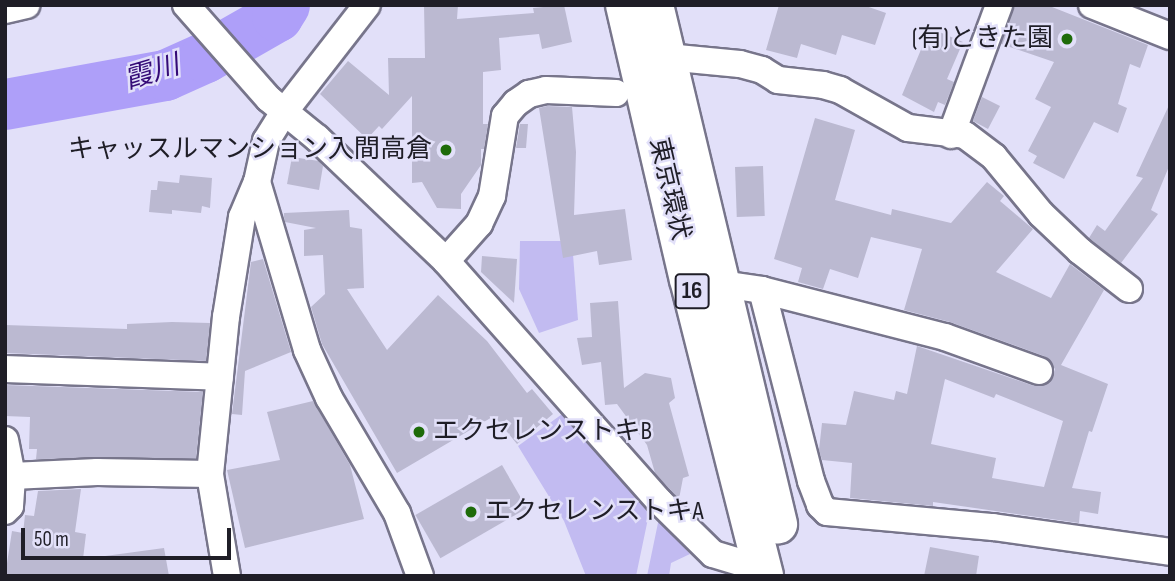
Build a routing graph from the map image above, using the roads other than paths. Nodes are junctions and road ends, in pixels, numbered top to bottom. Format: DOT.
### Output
graph roads {
  1 [pos="26,5"];
  2 [pos="186,5"];
  3 [pos="367,5"];
  4 [pos="625,5"];
  5 [pos="654,5"];
  6 [pos="999,5"];
  7 [pos="1093,5"];
  8 [pos="5,10"];
  9 [pos="1170,36"];
  10 [pos="667,57"];
  11 [pos="616,93"];
  12 [pos="276,106"];
  13 [pos="951,135"];
  14 [pos="257,182"];
  15 [pos="446,261"];
  16 [pos="722,284"];
  17 [pos="1129,289"];
  18 [pos="762,290"];
  19 [pos="5,369"];
  20 [pos="1039,371"];
  21 [pos="220,377"];
  22 [pos="5,440"];
  23 [pos="210,474"];
  24 [pos="12,476"];
  25 [pos="5,511"];
  26 [pos="1170,552"];
  27 [pos="772,573"];
  28 [pos="228,576"];
  29 [pos="420,576"];
  1 -- 8 [label="street"];
  2 -- 12 [label="street"];
  3 -- 12 [label="street"];
  4 -- 27 [label="highway, 東京環状 / 16"];
  5 -- 10 [label="highway, 東京環状 / 16"];
  6 -- 13 [label="street"];
  7 -- 9 [label="street"];
  10 -- 13 [label="street"];
  10 -- 16 [label="highway, 東京環状 / 16"];
  11 -- 15 [label="street"];
  12 -- 14 [label="street"];
  12 -- 15 [label="street"];
  13 -- 17 [label="street"];
  14 -- 21 [label="street"];
  14 -- 29 [label="street"];
  15 -- 27 [label="street"];
  16 -- 18 [label="street"];
  16 -- 27 [label="highway, 東京環状 / 16"];
  18 -- 20 [label="street"];
  18 -- 26 [label="street"];
  19 -- 21 [label="street"];
  21 -- 23 [label="street"];
  22 -- 24 [label="street"];
  23 -- 24 [label="street"];
  23 -- 28 [label="street"];
  24 -- 25 [label="street"];
}
